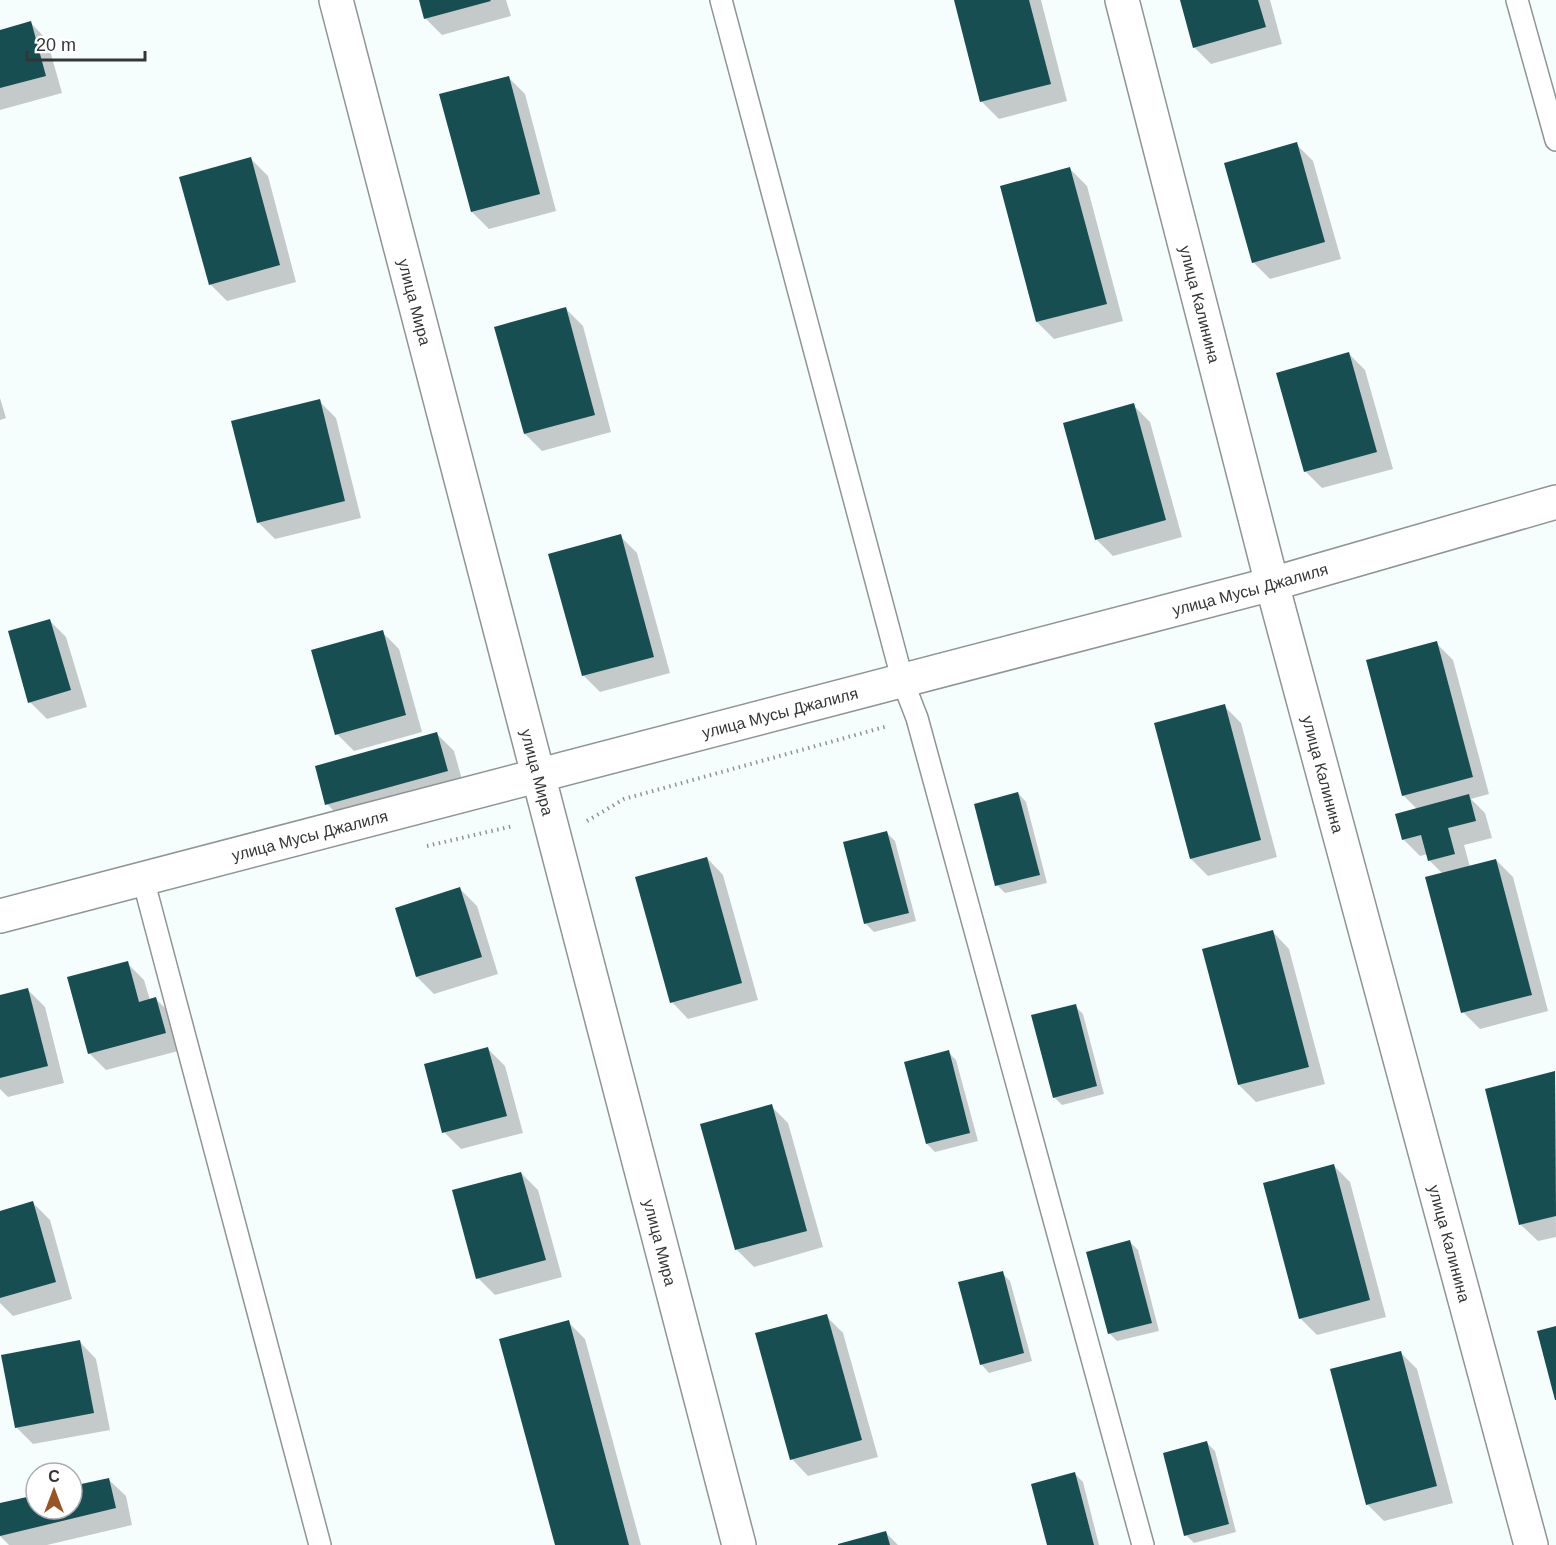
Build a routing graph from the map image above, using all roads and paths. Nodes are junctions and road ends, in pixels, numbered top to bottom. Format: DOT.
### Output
graph roads {
  1 [pos="336,0"];
  2 [pos="721,0"];
  3 [pos="1122,0"];
  4 [pos="1517,0"];
  5 [pos="1556,140"];
  6 [pos="1556,502"];
  7 [pos="1272,584"];
  8 [pos="903,682"];
  9 [pos="538,777"];
  10 [pos="143,879"];
  11 [pos="0,916"];
  12 [pos="320,1545"];
  13 [pos="739,1545"];
  14 [pos="1143,1545"];
  15 [pos="1531,1545"];
  1 -- 9 [label="street, улица Мира"];
  2 -- 8 [label="lane"];
  3 -- 7 [label="street, улица Калинина"];
  4 -- 5 [label="lane"];
  6 -- 7 [label="street, улица Мусы Джалиля"];
  7 -- 8 [label="street, улица Мусы Джалиля"];
  7 -- 15 [label="street, улица Калинина"];
  8 -- 9 [label="street, улица Мусы Джалиля"];
  8 -- 14 [label="lane"];
  9 -- 10 [label="street, улица Мусы Джалиля"];
  9 -- 13 [label="street, улица Мира"];
  10 -- 11 [label="street, улица Мусы Джалиля"];
  10 -- 12 [label="lane"];
}
